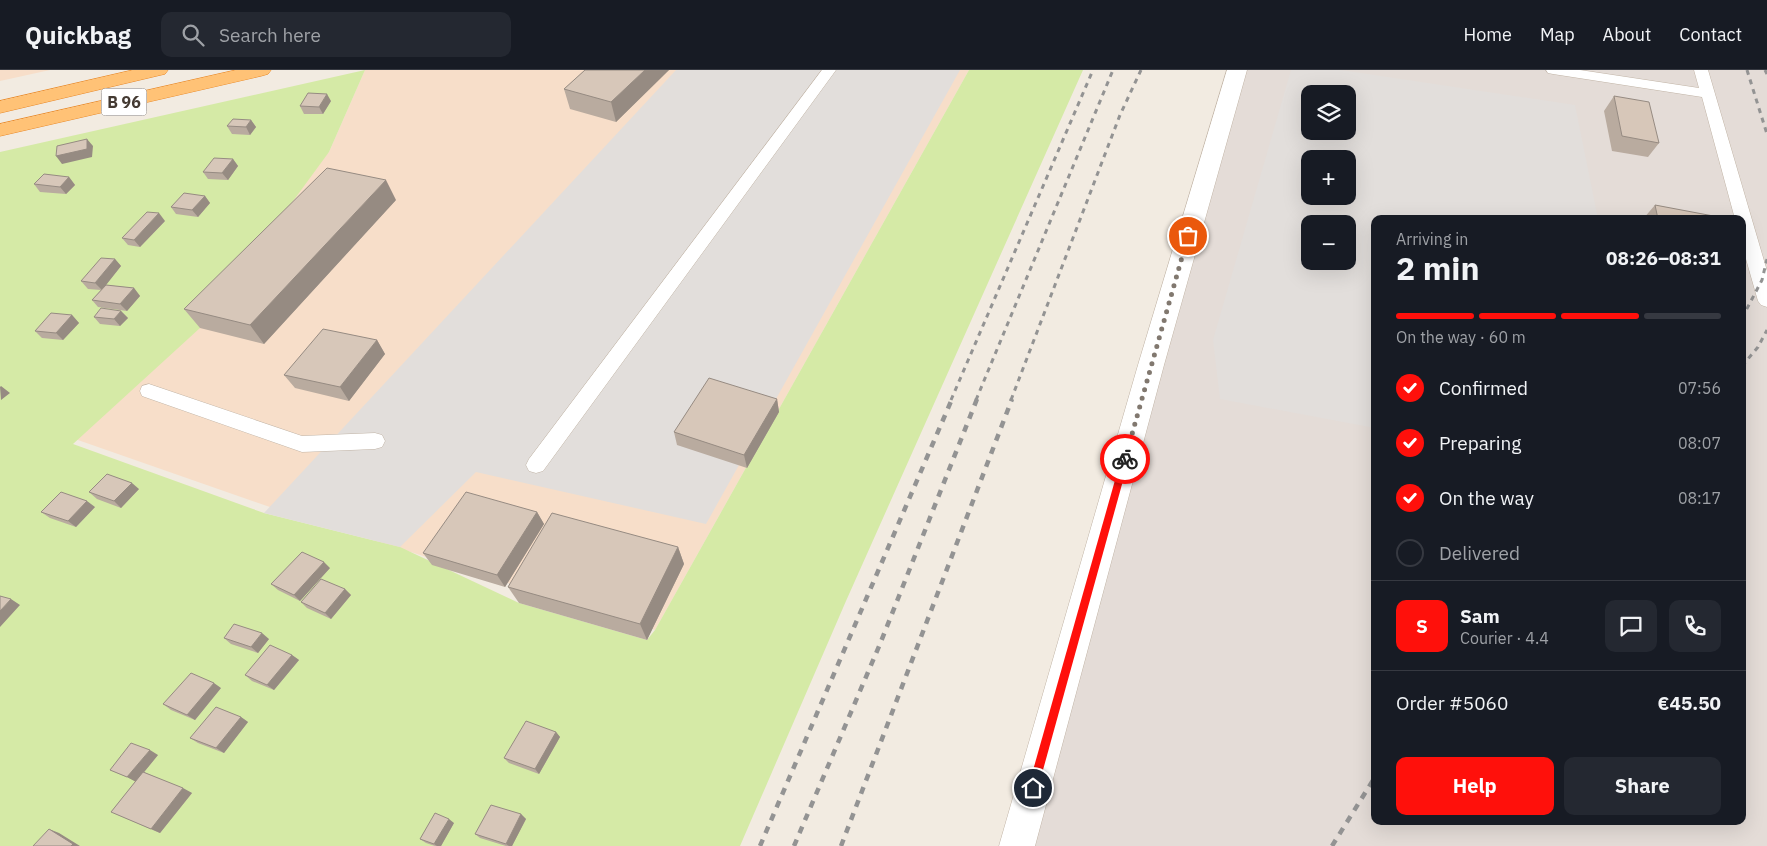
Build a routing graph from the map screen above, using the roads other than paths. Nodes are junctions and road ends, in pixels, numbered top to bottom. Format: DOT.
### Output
graph roads {
  1 [pos="158,70"];
  2 [pos="261,70"];
  3 [pos="829,70"];
  4 [pos="1237,70"];
  5 [pos="1553,70"];
  6 [pos="1701,70"];
  7 [pos="1708,94"];
  8 [pos="0,107"];
  9 [pos="0,130"];
  10 [pos="1742,215"];
  11 [pos="1746,227"];
  12 [pos="1767,301"];
  13 [pos="149,391"];
  14 [pos="375,441"];
  15 [pos="536,465"];
  16 [pos="1017,846"];
  1 -- 8 [label="highway, B 96"];
  2 -- 9 [label="highway, B 96"];
  3 -- 15 [label="lane"];
  4 -- 16 [label="street"];
  5 -- 7 [label="lane"];
  6 -- 7 [label="lane"];
  7 -- 10 [label="lane"];
  11 -- 12 [label="lane"];
  13 -- 14 [label="lane"];
}
